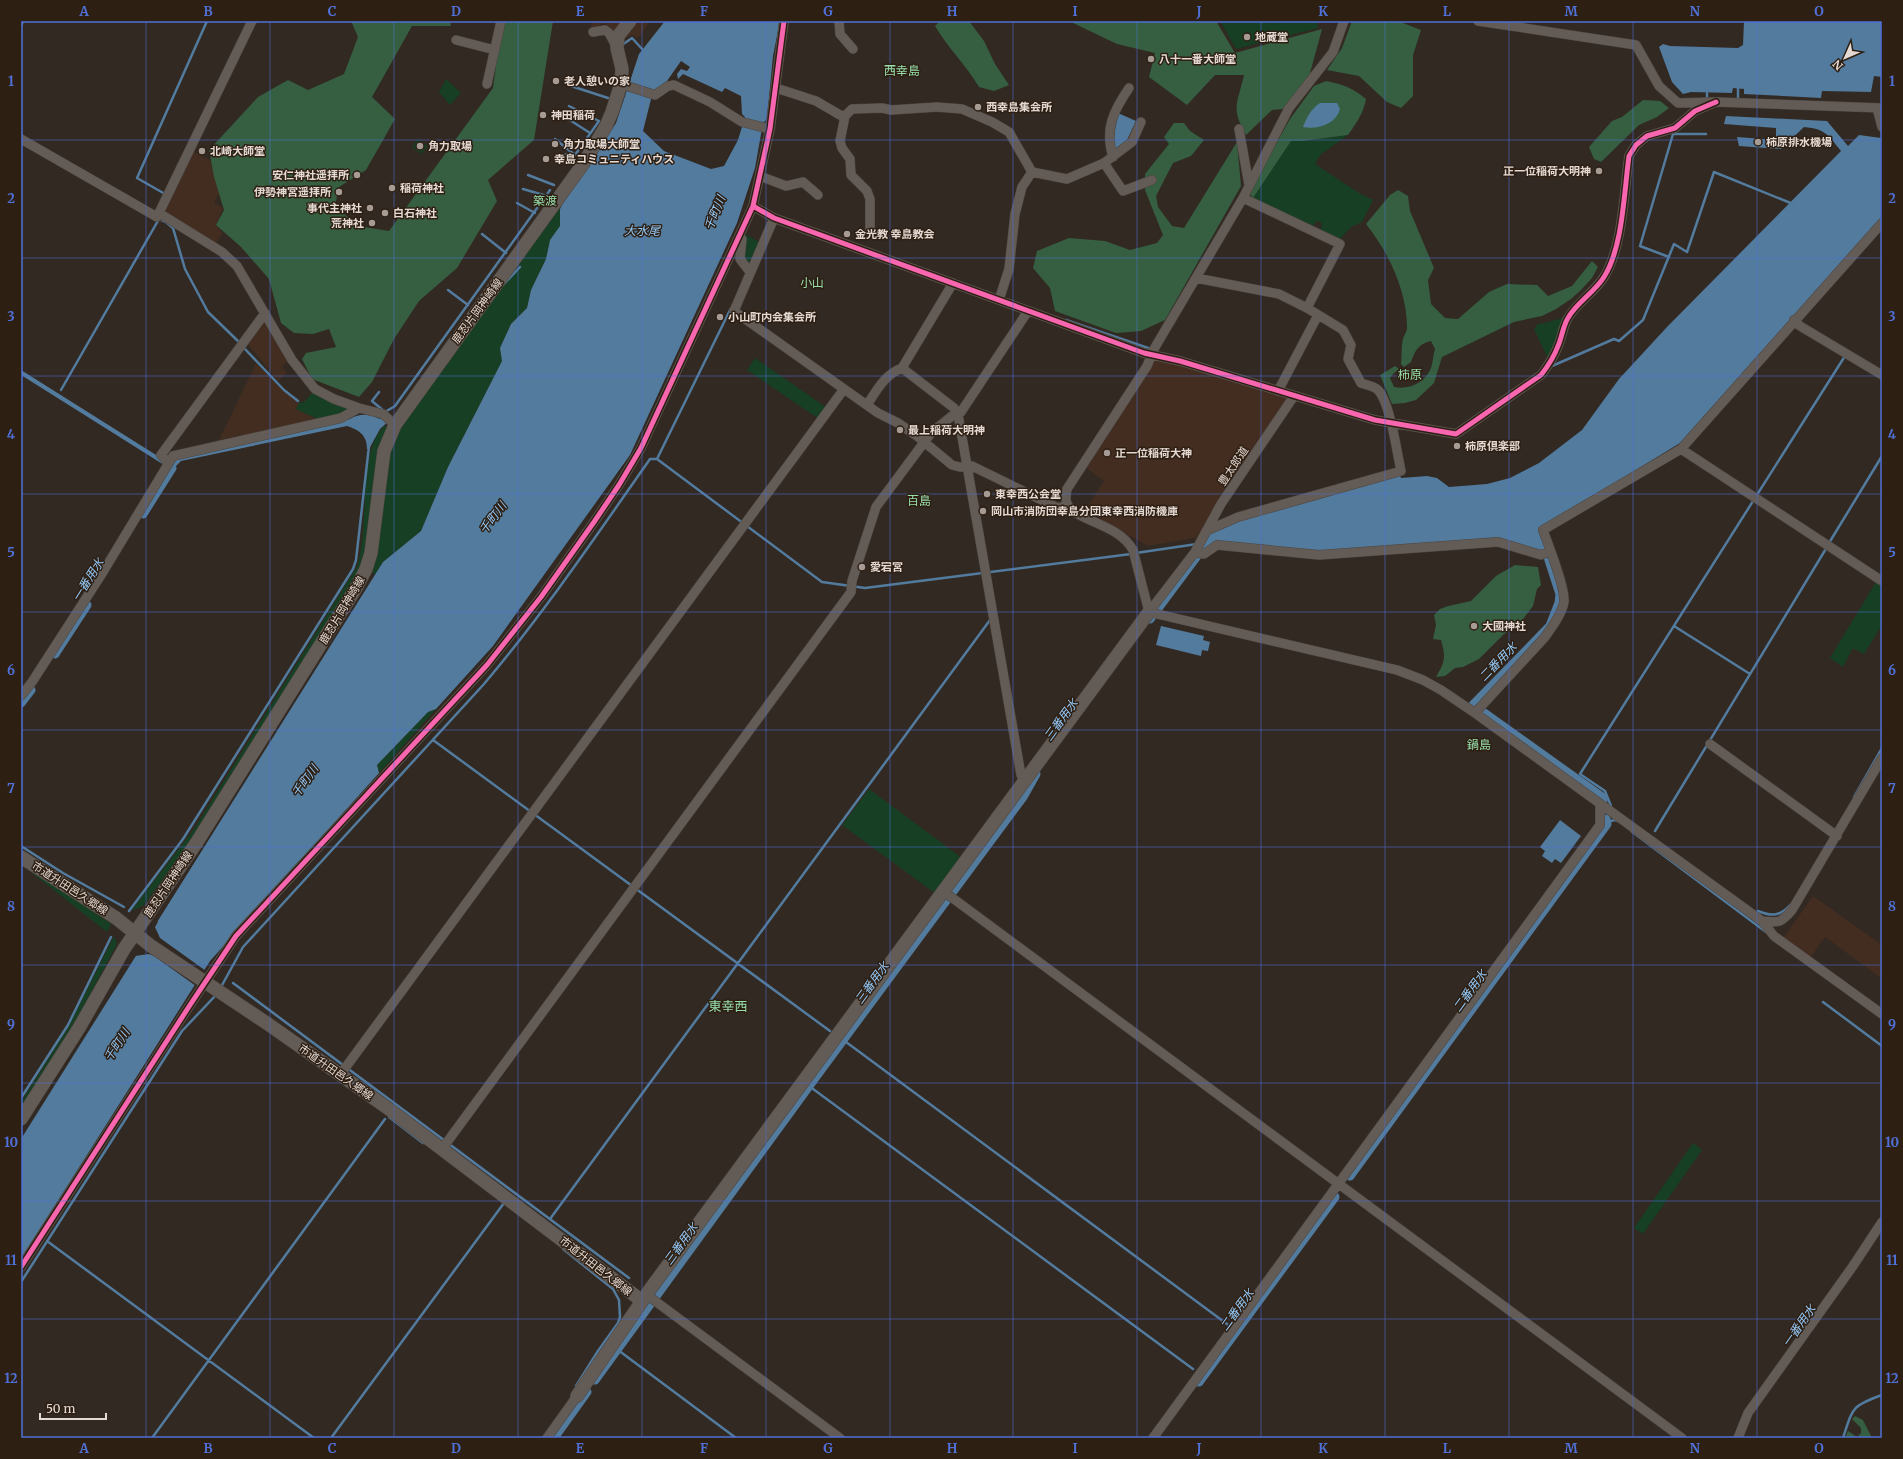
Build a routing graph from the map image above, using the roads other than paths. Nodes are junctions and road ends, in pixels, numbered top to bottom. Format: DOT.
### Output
graph roads {
  1 [pos="252,21"];
  2 [pos="501,21"];
  3 [pos="630,21"];
  4 [pos="784,21"];
  5 [pos="839,21"];
  6 [pos="1344,21"];
  7 [pos="1478,21"];
  8 [pos="593,32"];
  9 [pos="456,40"];
  10 [pos="617,48"];
  11 [pos="853,49"];
  12 [pos="495,50"];
  13 [pos="488,84"];
  14 [pos="623,85"];
  15 [pos="776,88"];
  16 [pos="1129,88"];
  17 [pos="1716,102"];
  18 [pos="1879,108"];
  19 [pos="844,116"];
  20 [pos="1141,122"];
  21 [pos="1882,127"];
  22 [pos="767,129"];
  23 [pos="1239,129"];
  24 [pos="21,139"];
  25 [pos="1113,157"];
  26 [pos="1104,163"];
  27 [pos="1032,172"];
  28 [pos="760,176"];
  29 [pos="1152,180"];
  30 [pos="1249,185"];
  31 [pos="818,195"];
  32 [pos="1243,198"];
  33 [pos="753,206"];
  34 [pos="159,212"];
  35 [pos="774,218"];
  36 [pos="1882,223"];
  37 [pos="870,229"];
  38 [pos="742,230"];
  39 [pos="750,272"];
  40 [pos="1196,278"];
  41 [pos="953,284"];
  42 [pos="999,300"];
  43 [pos="1307,308"];
  44 [pos="1028,311"];
  45 [pos="265,313"];
  46 [pos="1318,315"];
  47 [pos="1794,320"];
  48 [pos="1153,352"];
  49 [pos="900,368"];
  50 [pos="1882,375"];
  51 [pos="844,389"];
  52 [pos="1278,391"];
  53 [pos="1294,396"];
  54 [pos="867,405"];
  55 [pos="359,408"];
  56 [pos="955,415"];
  57 [pos="393,423"];
  58 [pos="1390,423"];
  59 [pos="924,443"];
  60 [pos="1681,449"];
  61 [pos="167,464"];
  62 [pos="963,467"];
  63 [pos="1068,505"];
  64 [pos="1206,531"];
  65 [pos="1199,549"];
  66 [pos="1547,553"];
  67 [pos="1882,580"];
  68 [pos="1154,612"];
  69 [pos="21,696"];
  70 [pos="1478,709"];
  71 [pos="1710,744"];
  72 [pos="1882,758"];
  73 [pos="1025,780"];
  74 [pos="1600,804"];
  75 [pos="1837,836"];
  76 [pos="21,857"];
  77 [pos="943,891"];
  78 [pos="1762,921"];
  79 [pos="139,936"];
  80 [pos="207,983"];
  81 [pos="1882,1014"];
  82 [pos="344,1070"];
  83 [pos="21,1119"];
  84 [pos="445,1144"];
  85 [pos="1338,1184"];
  86 [pos="1882,1222"];
  87 [pos="21,1267"];
  88 [pos="649,1299"];
  89 [pos="577,1396"];
  90 [pos="547,1438"];
  91 [pos="840,1438"];
  92 [pos="1153,1438"];
  93 [pos="1682,1438"];
  94 [pos="1738,1438"];
  1 -- 34 [label="street"];
  2 -- 12 [label="street"];
  3 -- 10 [label="street"];
  4 -- 15 [label="street"];
  5 -- 11 [label="street"];
  6 -- 30 [label="street"];
  7 -- 17 [label="street"];
  8 -- 10 [label="street"];
  9 -- 12 [label="street"];
  10 -- 14 [label="street, 鹿忍片岡神崎線"];
  12 -- 13 [label="street"];
  14 -- 22 [label="street"];
  14 -- 57 [label="street, 鹿忍片岡神崎線"];
  15 -- 19 [label="street"];
  15 -- 22 [label="street"];
  16 -- 25 [label="street"];
  17 -- 18 [label="street"];
  17 -- 58 [label="street"];
  18 -- 21 [label="street"];
  19 -- 27 [label="street"];
  19 -- 37 [label="street"];
  20 -- 25 [label="street"];
  22 -- 28 [label="street"];
  23 -- 30 [label="street"];
  24 -- 34 [label="street"];
  25 -- 26 [label="street"];
  26 -- 27 [label="street"];
  26 -- 29 [label="street"];
  27 -- 42 [label="street"];
  28 -- 31 [label="street"];
  28 -- 33 [label="street"];
  30 -- 32 [label="street"];
  32 -- 40 [label="street"];
  32 -- 43 [label="street"];
  33 -- 35 [label="street"];
  33 -- 38 [label="street"];
  34 -- 45 [label="street"];
  35 -- 39 [label="street"];
  35 -- 41 [label="street"];
  36 -- 47 [label="street"];
  38 -- 39 [label="street"];
  38 -- 80 [label="street"];
  39 -- 51 [label="street"];
  40 -- 43 [label="street"];
  40 -- 48 [label="street"];
  41 -- 42 [label="street"];
  41 -- 49 [label="street"];
  42 -- 44 [label="street"];
  43 -- 46 [label="street"];
  44 -- 48 [label="street"];
  44 -- 56 [label="street"];
  45 -- 55 [label="street"];
  45 -- 61 [label="street"];
  46 -- 52 [label="street"];
  46 -- 58 [label="street"];
  47 -- 50 [label="street"];
  47 -- 60 [label="street"];
  48 -- 52 [label="street"];
  48 -- 63 [label="street"];
  49 -- 54 [label="street"];
  49 -- 56 [label="street"];
  51 -- 54 [label="street"];
  51 -- 82 [label="street"];
  52 -- 53 [label="street"];
  53 -- 58 [label="street"];
  53 -- 64 [label="street, 豊太郎道"];
  54 -- 59 [label="street"];
  55 -- 57 [label="street"];
  55 -- 61 [label="street"];
  56 -- 59 [label="street"];
  56 -- 62 [label="street"];
  57 -- 79 [label="street, 鹿忍片岡神崎線"];
  58 -- 64 [label="street"];
  59 -- 62 [label="street"];
  59 -- 84 [label="street"];
  60 -- 66 [label="street"];
  60 -- 67 [label="street"];
  61 -- 69 [label="street"];
  62 -- 63 [label="street"];
  62 -- 73 [label="street"];
  63 -- 68 [label="street"];
  64 -- 65 [label="street, 豊太郎道"];
  65 -- 66 [label="street"];
  65 -- 68 [label="street, 豊太郎道"];
  66 -- 70 [label="street"];
  68 -- 70 [label="street"];
  68 -- 73 [label="street"];
  70 -- 74 [label="street"];
  71 -- 75 [label="street"];
  72 -- 75 [label="street"];
  73 -- 77 [label="street"];
  74 -- 78 [label="street"];
  74 -- 85 [label="street"];
  75 -- 78 [label="street"];
  76 -- 79 [label="street, 市道升田邑久郷線"];
  77 -- 85 [label="street"];
  77 -- 88 [label="street"];
  78 -- 81 [label="street"];
  79 -- 80 [label="street, 市道升田邑久郷線"];
  79 -- 83 [label="street, 鹿忍片岡神崎線"];
  80 -- 82 [label="street, 市道升田邑久郷線"];
  80 -- 87 [label="street"];
  82 -- 84 [label="street, 市道升田邑久郷線"];
  84 -- 88 [label="street, 市道升田邑久郷線"];
  85 -- 92 [label="street"];
  85 -- 93 [label="street"];
  86 -- 94 [label="street"];
  88 -- 89 [label="street"];
  88 -- 91 [label="street"];
  89 -- 90 [label="street"];
}
